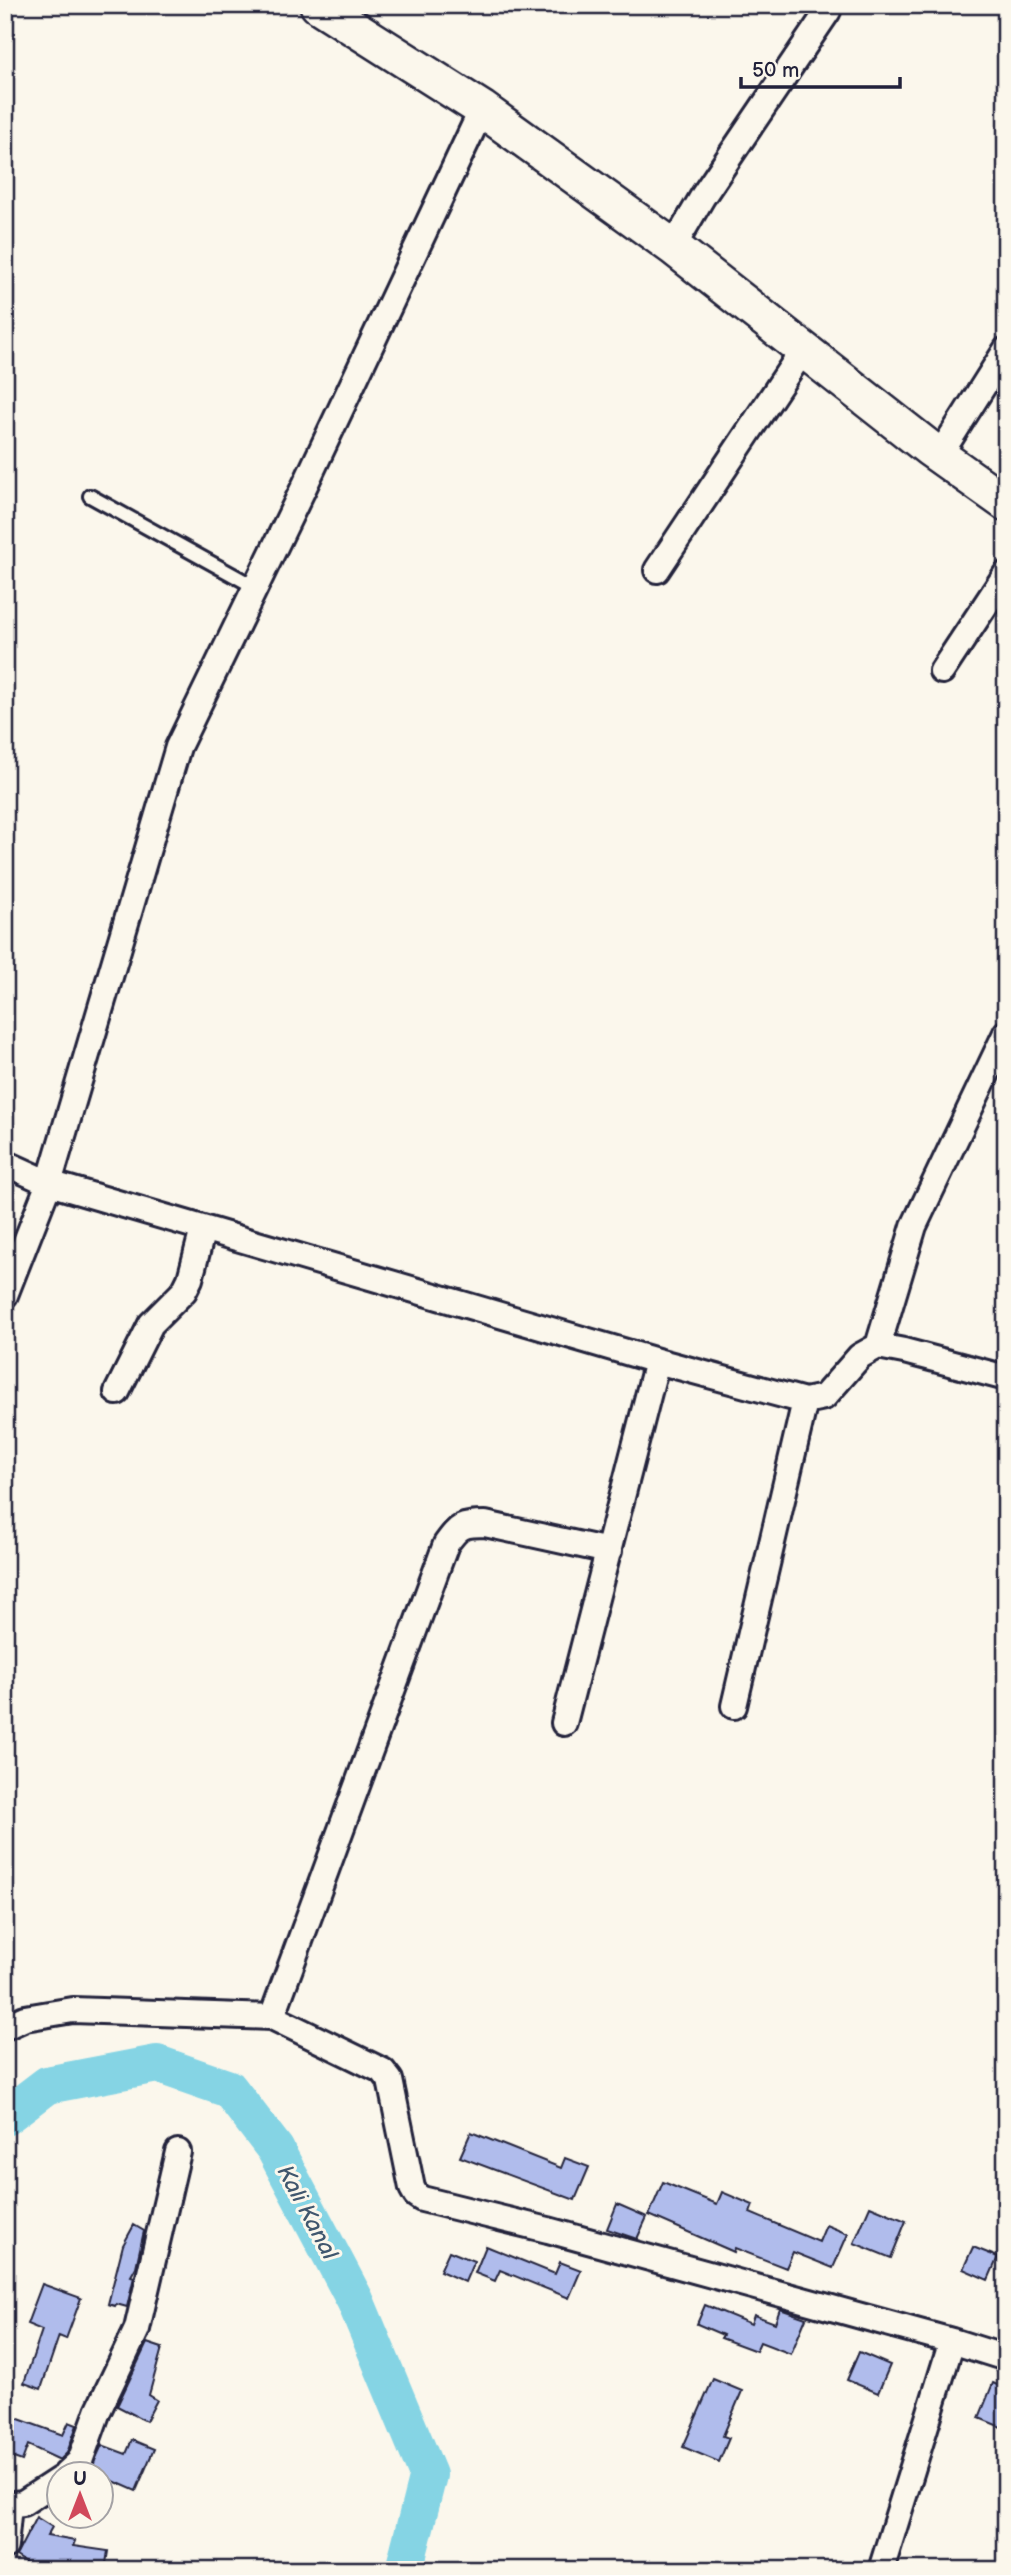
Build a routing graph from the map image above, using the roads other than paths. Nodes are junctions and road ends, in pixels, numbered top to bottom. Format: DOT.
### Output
graph roads {
  1 [pos="318,5"];
  2 [pos="828,11"];
  3 [pos="482,109"];
  4 [pos="673,247"];
  5 [pos="803,350"];
  6 [pos="1006,350"];
  7 [pos="939,456"];
  8 [pos="90,496"];
  9 [pos="1006,503"];
  10 [pos="657,570"];
  11 [pos="1006,574"];
  12 [pos="255,587"];
  13 [pos="942,671"];
  14 [pos="1006,1033"];
  15 [pos="5,1163"];
  16 [pos="48,1183"];
  17 [pos="203,1228"];
  18 [pos="5,1294"];
  19 [pos="878,1346"];
  20 [pos="657,1361"];
  21 [pos="1006,1378"];
  22 [pos="117,1392"];
  23 [pos="805,1401"];
  24 [pos="609,1551"];
  25 [pos="734,1706"];
  26 [pos="564,1723"];
  27 [pos="272,2017"];
  28 [pos="5,2027"];
  29 [pos="178,2152"];
  30 [pos="952,2340"];
  31 [pos="1006,2358"];
  32 [pos="80,2460"];
  33 [pos="46,2488"];
  34 [pos="7,2505"];
  35 [pos="5,2546"];
  36 [pos="881,2570"];
  1 -- 3 [label="street"];
  2 -- 4 [label="street"];
  3 -- 4 [label="street"];
  3 -- 12 [label="street"];
  4 -- 5 [label="street"];
  5 -- 7 [label="street"];
  5 -- 10 [label="street"];
  6 -- 7 [label="street"];
  7 -- 9 [label="street"];
  8 -- 12 [label="lane"];
  11 -- 13 [label="street"];
  12 -- 16 [label="street"];
  14 -- 19 [label="street"];
  15 -- 16 [label="street"];
  16 -- 17 [label="street"];
  16 -- 18 [label="street"];
  17 -- 20 [label="street"];
  17 -- 22 [label="street"];
  19 -- 21 [label="street"];
  19 -- 23 [label="street"];
  20 -- 23 [label="street"];
  20 -- 24 [label="street"];
  23 -- 25 [label="street"];
  24 -- 26 [label="street"];
  24 -- 27 [label="street"];
  27 -- 28 [label="street"];
  27 -- 30 [label="street"];
  29 -- 32 [label="street"];
  30 -- 31 [label="street"];
  30 -- 36 [label="street"];
  33 -- 34 [label="street"];
  34 -- 35 [label="street"];
}
